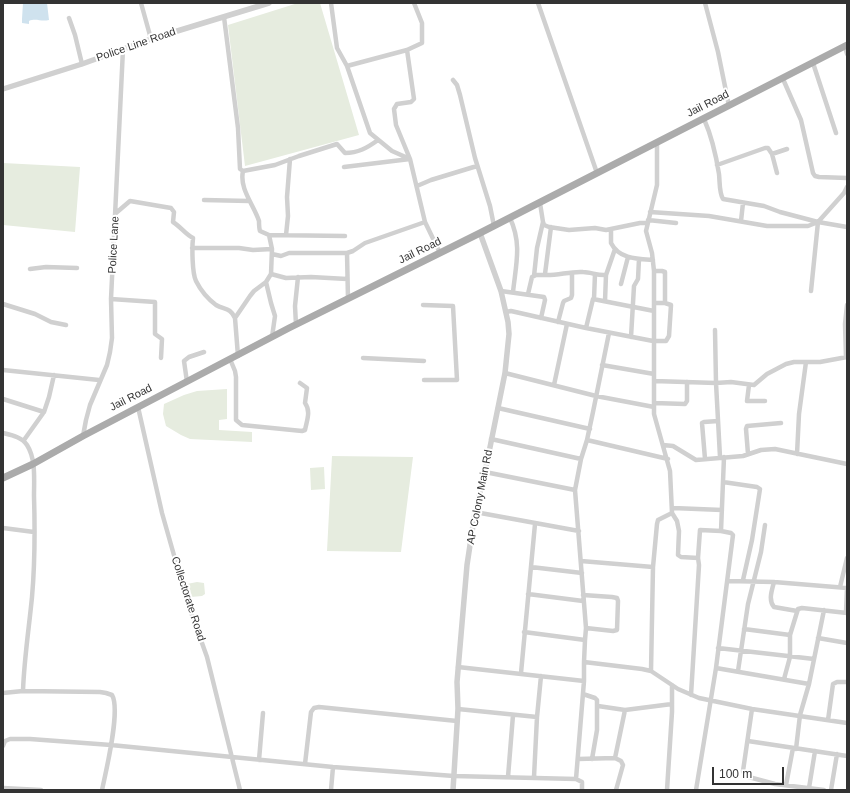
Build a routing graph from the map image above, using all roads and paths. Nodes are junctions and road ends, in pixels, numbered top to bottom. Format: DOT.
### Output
graph roads {
  1 [pos="142,3"];
  2 [pos="269,3"];
  3 [pos="331,3"];
  4 [pos="414,3"];
  5 [pos="538,3"];
  6 [pos="705,3"];
  7 [pos="224,17"];
  8 [pos="69,18"];
  9 [pos="152,39"];
  10 [pos="846,46"];
  11 [pos="123,49"];
  12 [pos="407,50"];
  13 [pos="847,54"];
  14 [pos="813,63"];
  15 [pos="82,64"];
  16 [pos="347,66"];
  17 [pos="783,79"];
  18 [pos="452,80"];
  19 [pos="3,89"];
  20 [pos="729,106"];
  21 [pos="704,119"];
  22 [pos="836,133"];
  23 [pos="378,140"];
  24 [pos="657,143"];
  25 [pos="788,149"];
  26 [pos="772,154"];
  27 [pos="290,159"];
  28 [pos="410,159"];
  29 [pos="717,165"];
  30 [pos="477,166"];
  31 [pos="344,167"];
  32 [pos="243,171"];
  33 [pos="597,173"];
  34 [pos="777,173"];
  35 [pos="847,178"];
  36 [pos="417,186"];
  37 [pos="847,187"];
  38 [pos="204,200"];
  39 [pos="249,201"];
  40 [pos="540,203"];
  41 [pos="743,203"];
  42 [pos="650,212"];
  43 [pos="116,213"];
  44 [pos="510,218"];
  45 [pos="647,221"];
  46 [pos="741,221"];
  47 [pos="425,222"];
  48 [pos="543,222"];
  49 [pos="818,222"];
  50 [pos="676,223"];
  51 [pos="494,226"];
  52 [pos="551,227"];
  53 [pos="847,227"];
  54 [pos="611,230"];
  55 [pos="480,233"];
  56 [pos="286,234"];
  57 [pos="269,235"];
  58 [pos="345,236"];
  59 [pos="192,248"];
  60 [pos="615,249"];
  61 [pos="272,252"];
  62 [pos="347,253"];
  63 [pos="440,253"];
  64 [pos="628,257"];
  65 [pos="639,259"];
  66 [pos="653,260"];
  67 [pos="77,268"];
  68 [pos="30,269"];
  69 [pos="654,271"];
  70 [pos="572,273"];
  71 [pos="271,274"];
  72 [pos="595,274"];
  73 [pos="544,275"];
  74 [pos="606,275"];
  75 [pos="534,276"];
  76 [pos="298,277"];
  77 [pos="347,280"];
  78 [pos="266,282"];
  79 [pos="621,284"];
  80 [pos="501,291"];
  81 [pos="811,291"];
  82 [pos="513,292"];
  83 [pos="528,294"];
  84 [pos="111,299"];
  85 [pos="348,299"];
  86 [pos="594,299"];
  87 [pos="605,301"];
  88 [pos="654,303"];
  89 [pos="665,303"];
  90 [pos="3,304"];
  91 [pos="423,305"];
  92 [pos="847,305"];
  93 [pos="632,307"];
  94 [pos="654,311"];
  95 [pos="506,312"];
  96 [pos="235,318"];
  97 [pos="541,318"];
  98 [pos="558,322"];
  99 [pos="567,324"];
  100 [pos="66,325"];
  101 [pos="296,325"];
  102 [pos="586,328"];
  103 [pos="715,330"];
  104 [pos="609,333"];
  105 [pos="272,337"];
  106 [pos="631,337"];
  107 [pos="654,341"];
  108 [pos="204,352"];
  109 [pos="238,356"];
  110 [pos="847,357"];
  111 [pos="161,358"];
  112 [pos="362,358"];
  113 [pos="230,359"];
  114 [pos="424,361"];
  115 [pos="806,362"];
  116 [pos="602,365"];
  117 [pos="3,370"];
  118 [pos="505,373"];
  119 [pos="654,374"];
  120 [pos="54,375"];
  121 [pos="100,380"];
  122 [pos="424,380"];
  123 [pos="654,381"];
  124 [pos="187,382"];
  125 [pos="687,382"];
  126 [pos="300,383"];
  127 [pos="716,383"];
  128 [pos="554,385"];
  129 [pos="749,385"];
  130 [pos="596,396"];
  131 [pos="3,399"];
  132 [pos="765,401"];
  133 [pos="654,405"];
  134 [pos="138,407"];
  135 [pos="498,408"];
  136 [pos="44,412"];
  137 [pos="718,421"];
  138 [pos="781,423"];
  139 [pos="590,429"];
  140 [pos="3,433"];
  141 [pos="83,436"];
  142 [pos="491,439"];
  143 [pos="24,440"];
  144 [pos="587,440"];
  145 [pos="663,445"];
  146 [pos="748,454"];
  147 [pos="797,454"];
  148 [pos="722,457"];
  149 [pos="580,459"];
  150 [pos="668,459"];
  151 [pos="705,459"];
  152 [pos="33,464"];
  153 [pos="847,464"];
  154 [pos="485,472"];
  155 [pos="3,478"];
  156 [pos="723,482"];
  157 [pos="575,490"];
  158 [pos="722,510"];
  159 [pos="673,511"];
  160 [pos="475,512"];
  161 [pos="535,524"];
  162 [pos="765,525"];
  163 [pos="3,528"];
  164 [pos="579,531"];
  165 [pos="721,531"];
  166 [pos="34,532"];
  167 [pos="698,558"];
  168 [pos="847,558"];
  169 [pos="581,561"];
  170 [pos="531,567"];
  171 [pos="654,567"];
  172 [pos="582,573"];
  173 [pos="742,580"];
  174 [pos="728,581"];
  175 [pos="753,582"];
  176 [pos="774,582"];
  177 [pos="840,587"];
  178 [pos="847,588"];
  179 [pos="528,594"];
  180 [pos="583,595"];
  181 [pos="583,601"];
  182 [pos="824,610"];
  183 [pos="797,611"];
  184 [pos="846,612"];
  185 [pos="586,628"];
  186 [pos="744,629"];
  187 [pos="524,632"];
  188 [pos="790,635"];
  189 [pos="818,638"];
  190 [pos="585,640"];
  191 [pos="847,643"];
  192 [pos="718,648"];
  193 [pos="741,651"];
  194 [pos="790,657"];
  195 [pos="814,659"];
  196 [pos="584,662"];
  197 [pos="458,667"];
  198 [pos="716,668"];
  199 [pos="651,671"];
  200 [pos="738,672"];
  201 [pos="521,673"];
  202 [pos="541,676"];
  203 [pos="584,680"];
  204 [pos="784,680"];
  205 [pos="847,682"];
  206 [pos="809,684"];
  207 [pos="672,685"];
  208 [pos="23,691"];
  209 [pos="3,693"];
  210 [pos="583,694"];
  211 [pos="691,695"];
  212 [pos="711,701"];
  213 [pos="672,704"];
  214 [pos="598,706"];
  215 [pos="752,709"];
  216 [pos="458,710"];
  217 [pos="625,710"];
  218 [pos="263,713"];
  219 [pos="513,715"];
  220 [pos="800,715"];
  221 [pos="537,717"];
  222 [pos="828,720"];
  223 [pos="457,721"];
  224 [pos="847,723"];
  225 [pos="748,741"];
  226 [pos="111,745"];
  227 [pos="3,746"];
  228 [pos="795,748"];
  229 [pos="815,751"];
  230 [pos="837,754"];
  231 [pos="847,756"];
  232 [pos="232,758"];
  233 [pos="615,758"];
  234 [pos="578,759"];
  235 [pos="592,759"];
  236 [pos="258,760"];
  237 [pos="305,764"];
  238 [pos="333,767"];
  239 [pos="454,776"];
  240 [pos="508,777"];
  241 [pos="534,778"];
  242 [pos="576,779"];
  243 [pos="786,785"];
  244 [pos="3,788"];
  245 [pos="810,788"];
  246 [pos="41,790"];
  247 [pos="102,790"];
  248 [pos="240,790"];
  249 [pos="331,790"];
  250 [pos="453,790"];
  251 [pos="582,790"];
  252 [pos="616,790"];
  253 [pos="667,790"];
  254 [pos="696,790"];
  255 [pos="824,790"];
  256 [pos="831,790"];
  1 -- 9 [label="street"];
  2 -- 7 [label="street, Police Line Road"];
  3 -- 16 [label="street"];
  4 -- 12 [label="street"];
  5 -- 33 [label="street"];
  6 -- 20 [label="street"];
  7 -- 9 [label="street, Police Line Road"];
  7 -- 32 [label="street"];
  8 -- 15 [label="street"];
  9 -- 11 [label="street, Police Line Road"];
  10 -- 13 [label="street"];
  10 -- 14 [label="main road, Jail Road"];
  11 -- 15 [label="street, Police Line Road"];
  11 -- 43 [label="street, Police Lane"];
  12 -- 16 [label="street"];
  12 -- 28 [label="street"];
  14 -- 17 [label="main road, Jail Road"];
  14 -- 22 [label="street"];
  15 -- 19 [label="street, Police Line Road"];
  16 -- 23 [label="street"];
  17 -- 20 [label="main road, Jail Road"];
  17 -- 35 [label="street"];
  18 -- 30 [label="street"];
  20 -- 21 [label="main road, Jail Road"];
  21 -- 24 [label="main road, Jail Road"];
  21 -- 29 [label="street"];
  23 -- 27 [label="street"];
  23 -- 28 [label="street"];
  24 -- 33 [label="main road, Jail Road"];
  24 -- 42 [label="street"];
  25 -- 26 [label="street"];
  26 -- 29 [label="street"];
  26 -- 34 [label="street"];
  27 -- 32 [label="street"];
  27 -- 56 [label="street"];
  28 -- 31 [label="street"];
  28 -- 36 [label="street"];
  29 -- 41 [label="street"];
  30 -- 36 [label="street"];
  30 -- 51 [label="street"];
  32 -- 39 [label="street"];
  33 -- 40 [label="main road, Jail Road"];
  36 -- 47 [label="street"];
  37 -- 49 [label="street"];
  38 -- 39 [label="street"];
  39 -- 57 [label="street"];
  40 -- 44 [label="main road, Jail Road"];
  40 -- 48 [label="street"];
  41 -- 46 [label="street"];
  41 -- 49 [label="street"];
  42 -- 45 [label="street"];
  42 -- 46 [label="street"];
  43 -- 59 [label="street"];
  43 -- 84 [label="street, Police Lane"];
  44 -- 51 [label="main road, Jail Road"];
  44 -- 82 [label="street"];
  45 -- 50 [label="street"];
  45 -- 54 [label="street"];
  45 -- 66 [label="street"];
  46 -- 49 [label="street"];
  47 -- 62 [label="street"];
  47 -- 63 [label="street"];
  48 -- 52 [label="street"];
  48 -- 75 [label="street"];
  49 -- 53 [label="street"];
  49 -- 81 [label="street"];
  51 -- 55 [label="main road, Jail Road"];
  52 -- 54 [label="street"];
  52 -- 73 [label="street"];
  54 -- 60 [label="street"];
  55 -- 63 [label="main road, Jail Road"];
  55 -- 80 [label="street, AP Colony Main Rd"];
  56 -- 57 [label="street"];
  56 -- 58 [label="street"];
  57 -- 61 [label="street"];
  59 -- 61 [label="street"];
  59 -- 96 [label="street"];
  60 -- 64 [label="street"];
  60 -- 74 [label="street"];
  61 -- 62 [label="street"];
  61 -- 71 [label="street"];
  62 -- 77 [label="street"];
  63 -- 85 [label="main road, Jail Road"];
  64 -- 65 [label="street"];
  64 -- 79 [label="street"];
  65 -- 66 [label="street"];
  65 -- 93 [label="street"];
  66 -- 69 [label="street"];
  67 -- 68 [label="street"];
  69 -- 88 [label="street"];
  69 -- 89 [label="street"];
  70 -- 72 [label="street"];
  70 -- 73 [label="street"];
  70 -- 98 [label="street"];
  71 -- 76 [label="street"];
  71 -- 78 [label="street"];
  72 -- 74 [label="street"];
  72 -- 86 [label="street"];
  73 -- 75 [label="street"];
  74 -- 87 [label="street"];
  75 -- 83 [label="street"];
  76 -- 77 [label="street"];
  76 -- 101 [label="street"];
  77 -- 85 [label="street"];
  78 -- 96 [label="street"];
  78 -- 105 [label="street"];
  80 -- 82 [label="street"];
  80 -- 95 [label="street, AP Colony Main Rd"];
  82 -- 83 [label="street"];
  83 -- 97 [label="street"];
  84 -- 111 [label="street"];
  84 -- 121 [label="street, Police Lane"];
  85 -- 101 [label="main road, Jail Road"];
  86 -- 87 [label="street"];
  86 -- 102 [label="street"];
  87 -- 93 [label="street"];
  88 -- 89 [label="street"];
  88 -- 94 [label="street"];
  89 -- 107 [label="street"];
  90 -- 100 [label="street"];
  91 -- 122 [label="street"];
  92 -- 110 [label="street"];
  93 -- 94 [label="street"];
  93 -- 106 [label="street"];
  94 -- 107 [label="street"];
  95 -- 97 [label="street"];
  95 -- 118 [label="street, AP Colony Main Rd"];
  96 -- 109 [label="street"];
  97 -- 98 [label="street"];
  98 -- 99 [label="street"];
  99 -- 102 [label="street"];
  99 -- 128 [label="street"];
  101 -- 105 [label="main road, Jail Road"];
  102 -- 104 [label="street"];
  103 -- 127 [label="street"];
  104 -- 106 [label="street"];
  104 -- 116 [label="street"];
  105 -- 109 [label="main road, Jail Road"];
  106 -- 107 [label="street"];
  107 -- 119 [label="street"];
  108 -- 124 [label="street"];
  109 -- 113 [label="main road, Jail Road"];
  110 -- 115 [label="street"];
  112 -- 114 [label="street"];
  113 -- 124 [label="main road, Jail Road"];
  113 -- 126 [label="street"];
  115 -- 129 [label="street"];
  115 -- 147 [label="street"];
  116 -- 119 [label="street"];
  116 -- 130 [label="street"];
  117 -- 120 [label="street"];
  118 -- 128 [label="street"];
  118 -- 135 [label="street, AP Colony Main Rd"];
  119 -- 123 [label="street"];
  120 -- 121 [label="street"];
  120 -- 136 [label="street"];
  121 -- 141 [label="street, Police Lane"];
  123 -- 125 [label="street"];
  123 -- 133 [label="street"];
  124 -- 134 [label="main road, Jail Road"];
  125 -- 127 [label="street"];
  125 -- 133 [label="street"];
  127 -- 129 [label="street"];
  127 -- 137 [label="street"];
  128 -- 130 [label="street"];
  129 -- 132 [label="street"];
  130 -- 133 [label="street"];
  130 -- 139 [label="street"];
  131 -- 136 [label="street"];
  133 -- 145 [label="street"];
  134 -- 141 [label="main road, Jail Road"];
  134 -- 232 [label="street, Collectorate Road"];
  135 -- 139 [label="street"];
  135 -- 142 [label="street, AP Colony Main Rd"];
  136 -- 143 [label="street"];
  137 -- 148 [label="street"];
  137 -- 151 [label="street"];
  138 -- 146 [label="street"];
  139 -- 144 [label="street"];
  140 -- 143 [label="street"];
  141 -- 152 [label="main road, Jail Road"];
  142 -- 149 [label="street"];
  142 -- 154 [label="street, AP Colony Main Rd"];
  143 -- 152 [label="street"];
  144 -- 149 [label="street"];
  144 -- 150 [label="street"];
  145 -- 150 [label="street"];
  145 -- 151 [label="street"];
  146 -- 147 [label="street"];
  146 -- 148 [label="street"];
  147 -- 153 [label="street"];
  148 -- 151 [label="street"];
  148 -- 156 [label="street"];
  149 -- 157 [label="street"];
  150 -- 159 [label="street"];
  152 -- 155 [label="main road, Jail Road"];
  152 -- 166 [label="street"];
  154 -- 157 [label="street"];
  154 -- 160 [label="street, AP Colony Main Rd"];
  156 -- 158 [label="street"];
  156 -- 173 [label="street"];
  157 -- 164 [label="street"];
  158 -- 159 [label="street"];
  158 -- 165 [label="street"];
  159 -- 167 [label="street"];
  159 -- 171 [label="street"];
  160 -- 161 [label="street"];
  160 -- 197 [label="street, AP Colony Main Rd"];
  161 -- 164 [label="street"];
  161 -- 170 [label="street"];
  162 -- 175 [label="street"];
  163 -- 166 [label="street"];
  164 -- 169 [label="street"];
  165 -- 167 [label="street"];
  165 -- 174 [label="street"];
  166 -- 208 [label="street"];
  167 -- 211 [label="street"];
  168 -- 177 [label="street"];
  169 -- 171 [label="street"];
  169 -- 172 [label="street"];
  170 -- 172 [label="street"];
  170 -- 179 [label="street"];
  171 -- 199 [label="street"];
  172 -- 180 [label="street"];
  173 -- 174 [label="street"];
  173 -- 175 [label="street"];
  174 -- 192 [label="street"];
  175 -- 176 [label="street"];
  175 -- 186 [label="street"];
  176 -- 177 [label="street"];
  176 -- 183 [label="street"];
  177 -- 178 [label="street"];
  178 -- 184 [label="street"];
  179 -- 181 [label="street"];
  179 -- 187 [label="street"];
  180 -- 181 [label="street"];
  180 -- 185 [label="street"];
  181 -- 185 [label="street"];
  182 -- 183 [label="street"];
  182 -- 184 [label="street"];
  182 -- 189 [label="street"];
  183 -- 188 [label="street"];
  185 -- 190 [label="street"];
  186 -- 188 [label="street"];
  186 -- 193 [label="street"];
  187 -- 190 [label="street"];
  187 -- 201 [label="street"];
  188 -- 194 [label="street"];
  189 -- 191 [label="street"];
  189 -- 195 [label="street"];
  190 -- 196 [label="street"];
  192 -- 193 [label="street"];
  192 -- 198 [label="street"];
  193 -- 194 [label="street"];
  193 -- 200 [label="street"];
  194 -- 195 [label="street"];
  194 -- 204 [label="street"];
  195 -- 206 [label="street"];
  196 -- 199 [label="street"];
  196 -- 203 [label="street"];
  197 -- 201 [label="street"];
  197 -- 216 [label="street, AP Colony Main Rd"];
  198 -- 200 [label="street"];
  198 -- 212 [label="street"];
  199 -- 207 [label="street"];
  200 -- 204 [label="street"];
  201 -- 202 [label="street"];
  202 -- 203 [label="street"];
  202 -- 221 [label="street"];
  203 -- 210 [label="street"];
  204 -- 206 [label="street"];
  205 -- 222 [label="street"];
  206 -- 220 [label="street"];
  207 -- 211 [label="street"];
  207 -- 213 [label="street"];
  208 -- 209 [label="street"];
  208 -- 226 [label="street"];
  210 -- 214 [label="street"];
  210 -- 234 [label="street"];
  211 -- 212 [label="street"];
  212 -- 215 [label="street"];
  212 -- 254 [label="street"];
  213 -- 217 [label="street"];
  213 -- 253 [label="street"];
  214 -- 217 [label="street"];
  214 -- 235 [label="street"];
  215 -- 220 [label="street"];
  215 -- 225 [label="street"];
  216 -- 219 [label="street"];
  216 -- 223 [label="street, AP Colony Main Rd"];
  217 -- 233 [label="street"];
  218 -- 236 [label="street"];
  219 -- 221 [label="street"];
  219 -- 240 [label="street"];
  220 -- 222 [label="street"];
  220 -- 228 [label="street"];
  221 -- 241 [label="street"];
  222 -- 224 [label="street"];
  223 -- 237 [label="street"];
  223 -- 239 [label="street, AP Colony Main Rd"];
  225 -- 228 [label="street"];
  225 -- 243 [label="street"];
  226 -- 227 [label="street"];
  226 -- 232 [label="street"];
  226 -- 247 [label="street"];
  228 -- 229 [label="street"];
  228 -- 243 [label="street"];
  229 -- 230 [label="street"];
  229 -- 245 [label="street"];
  230 -- 231 [label="street"];
  230 -- 256 [label="street"];
  232 -- 236 [label="street"];
  232 -- 248 [label="street, Collectorate Road"];
  233 -- 235 [label="street"];
  233 -- 252 [label="street"];
  234 -- 235 [label="street"];
  234 -- 242 [label="street"];
  236 -- 237 [label="street"];
  237 -- 238 [label="street"];
  238 -- 239 [label="street"];
  238 -- 249 [label="street"];
  239 -- 240 [label="street"];
  239 -- 250 [label="street, AP Colony Main Rd"];
  240 -- 241 [label="street"];
  241 -- 242 [label="street"];
  242 -- 251 [label="street"];
  243 -- 245 [label="street"];
  244 -- 246 [label="street"];
  245 -- 255 [label="street"];
}
